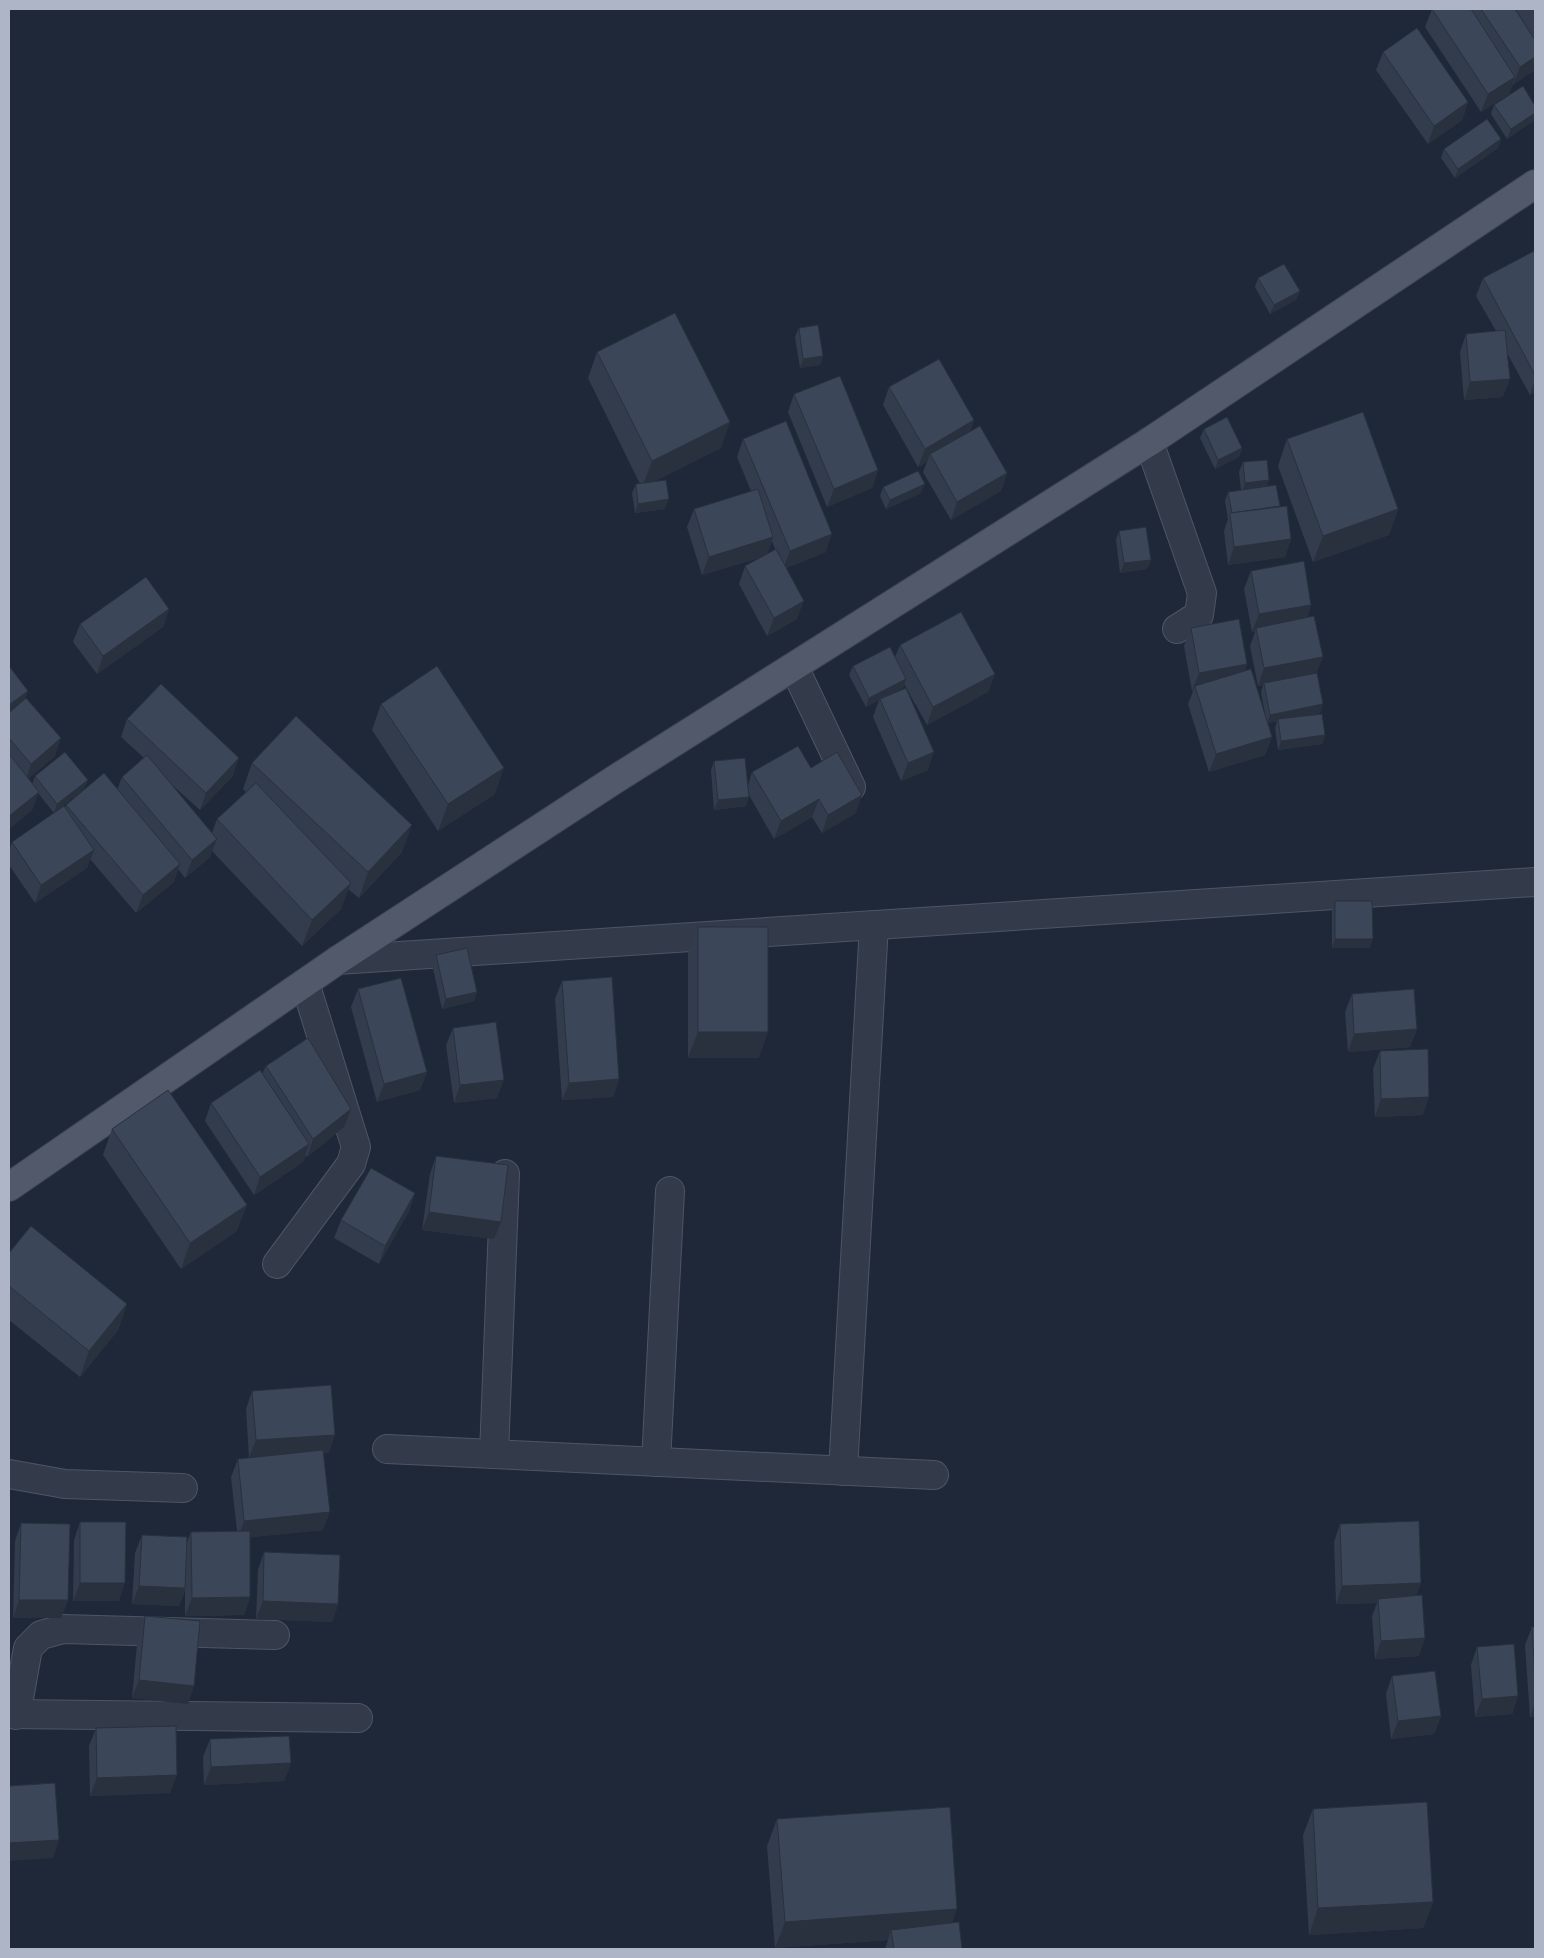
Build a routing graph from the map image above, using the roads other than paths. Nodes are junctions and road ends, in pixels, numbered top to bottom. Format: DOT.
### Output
graph roads {
  1 [pos="1535,184"];
  2 [pos="1149,442"];
  3 [pos="1177,629"];
  4 [pos="794,667"];
  5 [pos="859,804"];
  6 [pos="1535,882"];
  7 [pos="874,925"];
  8 [pos="338,960"];
  9 [pos="305,983"];
  10 [pos="505,1174"];
  11 [pos="9,1187"];
  12 [pos="670,1191"];
  13 [pos="277,1264"];
  14 [pos="387,1449"];
  15 [pos="494,1454"];
  16 [pos="656,1462"];
  17 [pos="844,1471"];
  18 [pos="9,1474"];
  19 [pos="934,1476"];
  20 [pos="183,1488"];
  21 [pos="276,1635"];
  22 [pos="12,1714"];
  23 [pos="358,1718"];
  1 -- 2 [label="main road"];
  2 -- 3 [label="street"];
  2 -- 4 [label="main road"];
  4 -- 5 [label="street"];
  4 -- 8 [label="main road"];
  6 -- 7 [label="street"];
  7 -- 8 [label="street"];
  7 -- 17 [label="street"];
  8 -- 9 [label="main road"];
  9 -- 11 [label="main road"];
  9 -- 13 [label="street"];
  10 -- 15 [label="street"];
  12 -- 16 [label="street"];
  14 -- 15 [label="street"];
  15 -- 16 [label="street"];
  16 -- 17 [label="street"];
  17 -- 19 [label="street"];
  18 -- 20 [label="street"];
  21 -- 22 [label="street"];
  22 -- 23 [label="street"];
}
